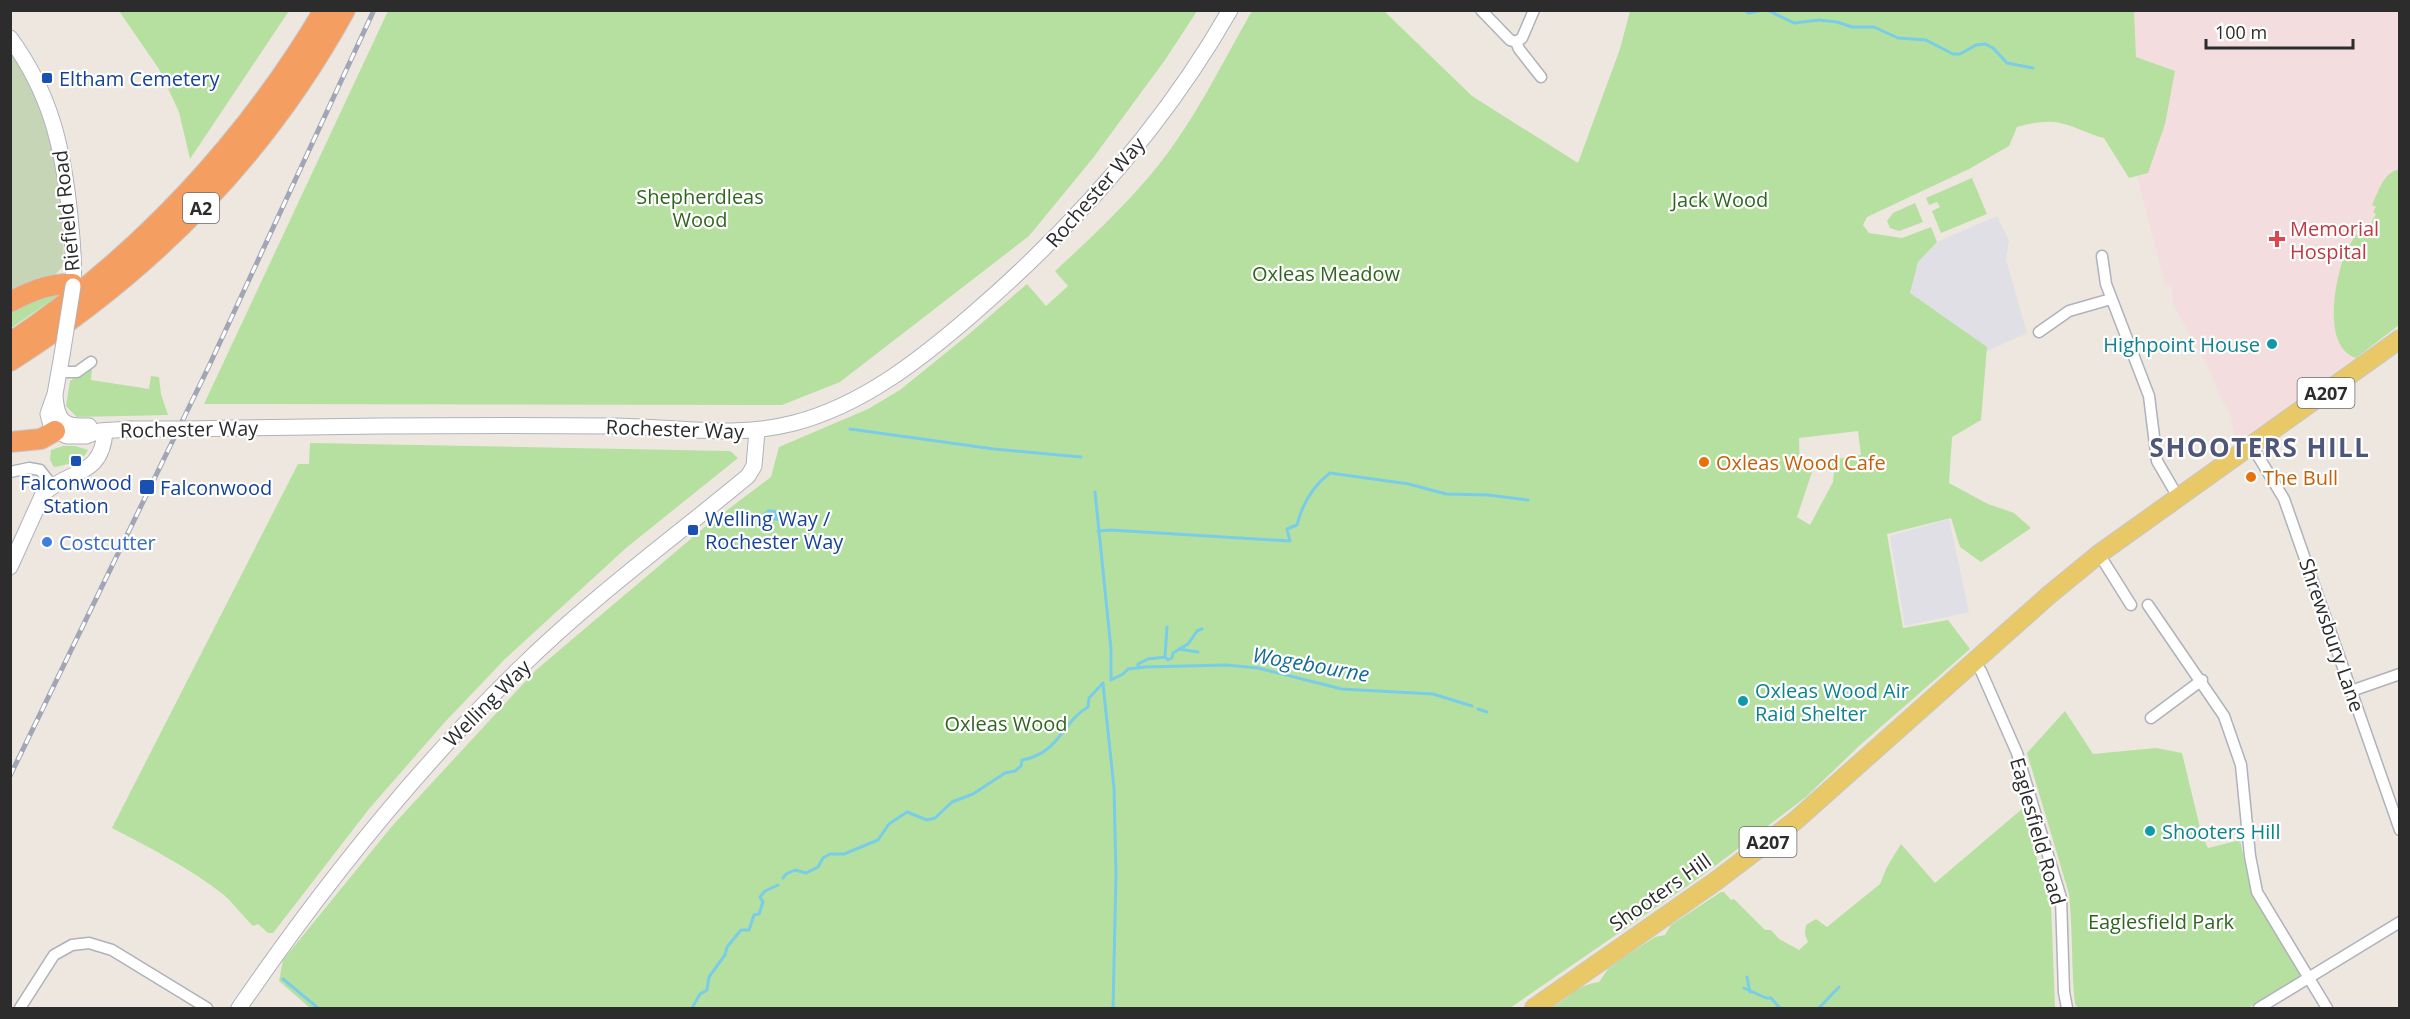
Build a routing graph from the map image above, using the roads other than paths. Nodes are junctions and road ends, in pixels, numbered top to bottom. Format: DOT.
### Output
graph roads {
  1 [pos="324,10"];
  2 [pos="345,10"];
  3 [pos="1230,10"];
  4 [pos="1481,10"];
  5 [pos="1534,10"];
  6 [pos="10,38"];
  7 [pos="1516,42"];
  8 [pos="1541,77"];
  9 [pos="2102,256"];
  10 [pos="73,285"];
  11 [pos="2111,299"];
  12 [pos="10,302"];
  13 [pos="2039,332"];
  14 [pos="2400,339"];
  15 [pos="10,343"];
  16 [pos="10,361"];
  17 [pos="91,362"];
  18 [pos="59,372"];
  19 [pos="55,394"];
  20 [pos="102,431"];
  21 [pos="757,431"];
  22 [pos="48,435"];
  23 [pos="10,442"];
  24 [pos="2252,446"];
  25 [pos="10,472"];
  26 [pos="52,485"];
  27 [pos="2178,497"];
  28 [pos="2099,554"];
  29 [pos="10,567"];
  30 [pos="2131,605"];
  31 [pos="2148,605"];
  32 [pos="1974,662"];
  33 [pos="2400,674"];
  34 [pos="2202,681"];
  35 [pos="2351,691"];
  36 [pos="2151,718"];
  37 [pos="2400,830"];
  38 [pos="2400,922"];
  39 [pos="2308,979"];
  40 [pos="21,1008"];
  41 [pos="207,1008"];
  42 [pos="239,1008"];
  43 [pos="1534,1008"];
  44 [pos="2067,1008"];
  45 [pos="2259,1008"];
  46 [pos="2326,1008"];
  1 -- 15 [label="highway, A2"];
  2 -- 16 [label="highway, A2"];
  3 -- 21 [label="street, Rochester Way"];
  4 -- 7 [label="street"];
  5 -- 7 [label="street"];
  6 -- 10 [label="street, Riefield Road"];
  7 -- 8 [label="street"];
  9 -- 11 [label="street"];
  10 -- 12 [label="highway"];
  10 -- 18 [label="street, Riefield Road, bridge"];
  11 -- 13 [label="street"];
  11 -- 27 [label="street"];
  14 -- 24 [label="main road, Shooters Hill / A207"];
  17 -- 18 [label="street"];
  18 -- 19 [label="street, Riefield Road"];
  19 -- 20 [label="street, Riefield Road"];
  19 -- 22 [label="street, Riefield Road"];
  20 -- 21 [label="street, Rochester Way, bridge"];
  20 -- 22 [label="street, Rochester Way"];
  20 -- 26 [label="street"];
  21 -- 42 [label="street, Welling Way"];
  22 -- 23 [label="highway"];
  24 -- 27 [label="main road, Shooters Hill / A207"];
  24 -- 35 [label="street, Shrewsbury Lane"];
  25 -- 26 [label="street"];
  26 -- 29 [label="street"];
  27 -- 28 [label="main road, Shooters Hill / A207"];
  28 -- 30 [label="street"];
  28 -- 32 [label="main road, Shooters Hill / A207"];
  31 -- 34 [label="street"];
  32 -- 43 [label="main road, Shooters Hill / A207"];
  32 -- 44 [label="street, Eaglesfield Road"];
  33 -- 35 [label="street"];
  34 -- 36 [label="street"];
  34 -- 39 [label="street"];
  35 -- 37 [label="street, Shrewsbury Lane"];
  38 -- 39 [label="street"];
  39 -- 45 [label="street"];
  39 -- 46 [label="street"];
  40 -- 41 [label="street"];
}
